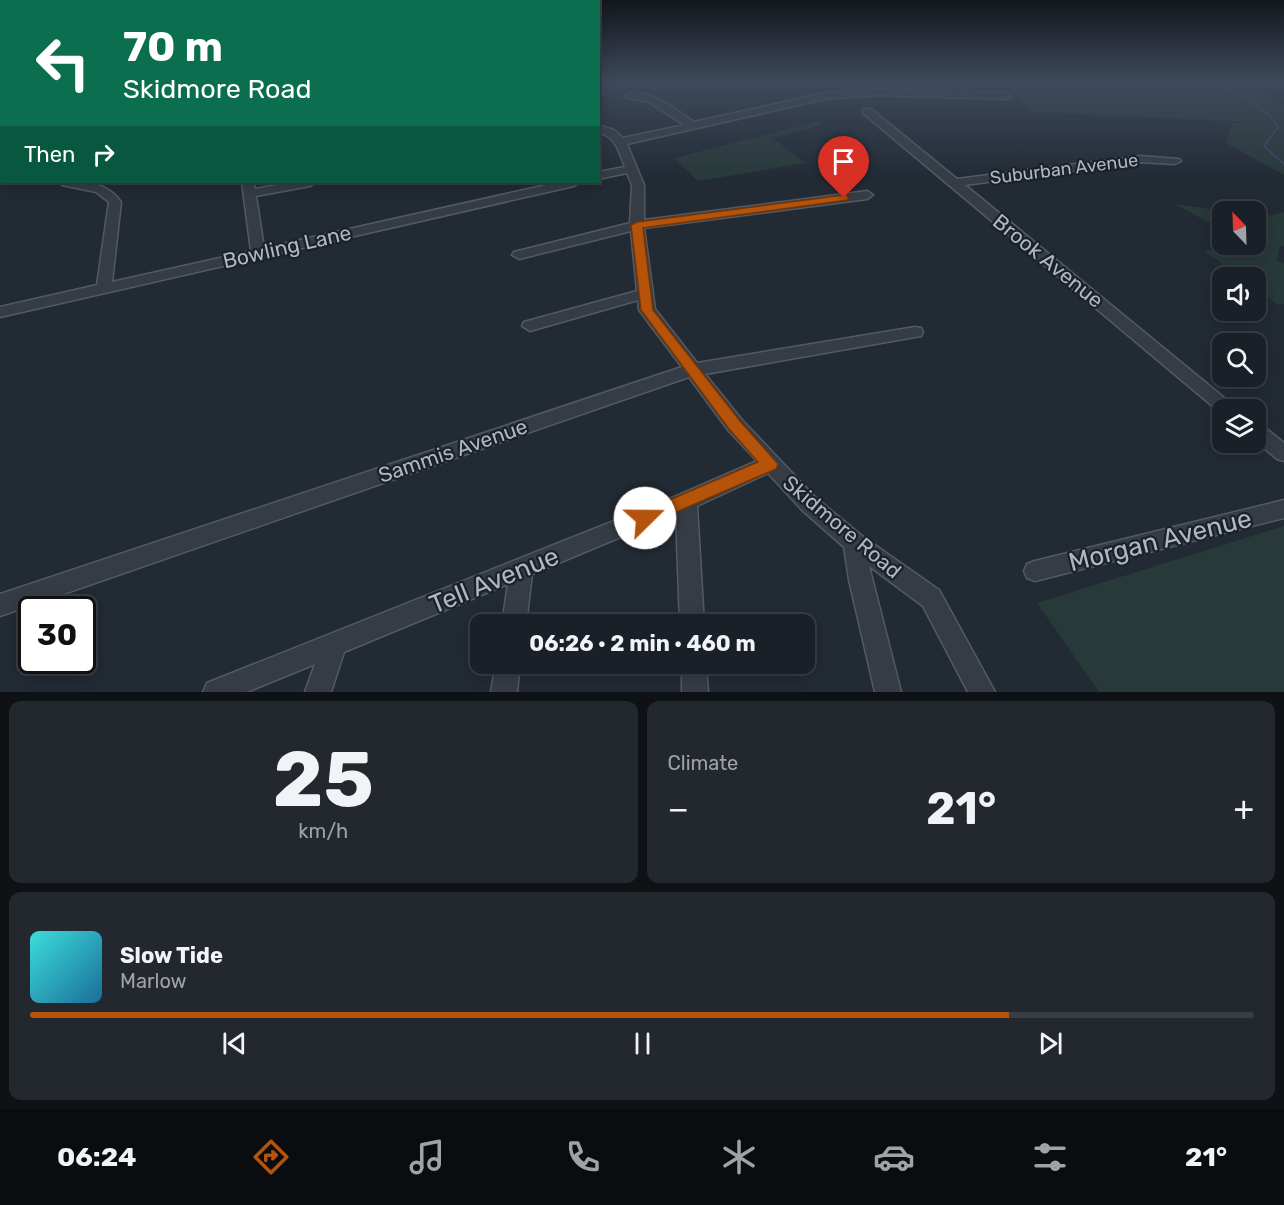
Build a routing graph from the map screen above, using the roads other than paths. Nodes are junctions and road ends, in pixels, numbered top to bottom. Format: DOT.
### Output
graph roads {
  1 [pos="674,113"];
  2 [pos="748,113"];
  3 [pos="870,113"];
  4 [pos="693,126"];
  5 [pos="600,129"];
  6 [pos="621,142"];
  7 [pos="1175,161"];
  8 [pos="631,168"];
  9 [pos="600,176"];
  10 [pos="70,183"];
  11 [pos="300,183"];
  12 [pos="570,183"];
  13 [pos="953,183"];
  14 [pos="249,188"];
  15 [pos="867,195"];
  16 [pos="637,225"];
  17 [pos="258,253"];
  18 [pos="519,255"];
  19 [pos="104,288"];
  20 [pos="644,294"];
  21 [pos="0,312"];
  22 [pos="530,326"];
  23 [pos="915,332"];
  24 [pos="692,370"];
  25 [pos="1217,399"];
  26 [pos="1266,439"];
  27 [pos="1284,454"];
  28 [pos="770,464"];
  29 [pos="686,501"];
  30 [pos="1284,509"];
  31 [pos="854,543"];
  32 [pos="522,568"];
  33 [pos="1035,571"];
  34 [pos="0,604"];
  35 [pos="515,614"];
  36 [pos="692,614"];
  37 [pos="334,645"];
  38 [pos="506,674"];
  39 [pos="694,674"];
  40 [pos="216,692"];
  41 [pos="318,692"];
  42 [pos="504,692"];
  43 [pos="695,692"];
  44 [pos="888,692"];
  45 [pos="982,692"];
  1 -- 4 [label="street"];
  2 -- 4 [label="street"];
  3 -- 13 [label="street, Brook Avenue"];
  4 -- 6 [label="street"];
  5 -- 6 [label="street"];
  6 -- 8 [label="street, Skidmore Road"];
  7 -- 13 [label="street, Suburban Avenue"];
  8 -- 9 [label="street"];
  8 -- 16 [label="street, Skidmore Road"];
  10 -- 19 [label="street"];
  11 -- 14 [label="street"];
  12 -- 17 [label="street, Bowling Lane"];
  13 -- 25 [label="street, Brook Avenue"];
  14 -- 17 [label="street"];
  15 -- 16 [label="street"];
  16 -- 18 [label="street"];
  16 -- 20 [label="street, Skidmore Road"];
  17 -- 19 [label="street, Bowling Lane"];
  19 -- 21 [label="street, Bowling Lane"];
  20 -- 22 [label="street"];
  20 -- 24 [label="street, Skidmore Road"];
  23 -- 24 [label="street, Sammis Avenue"];
  24 -- 28 [label="street, Skidmore Road"];
  24 -- 34 [label="street, Sammis Avenue"];
  26 -- 27 [label="street"];
  28 -- 29 [label="street, Tell Avenue"];
  28 -- 31 [label="street, Skidmore Road"];
  29 -- 32 [label="street, Tell Avenue"];
  29 -- 36 [label="street"];
  30 -- 33 [label="street, Morgan Avenue"];
  31 -- 44 [label="street"];
  31 -- 45 [label="street, Skidmore Road"];
  32 -- 35 [label="street"];
  32 -- 37 [label="street, Tell Avenue"];
  37 -- 40 [label="street, Tell Avenue"];
  37 -- 41 [label="street"];
  38 -- 42 [label="street"];
  39 -- 43 [label="street"];
}
